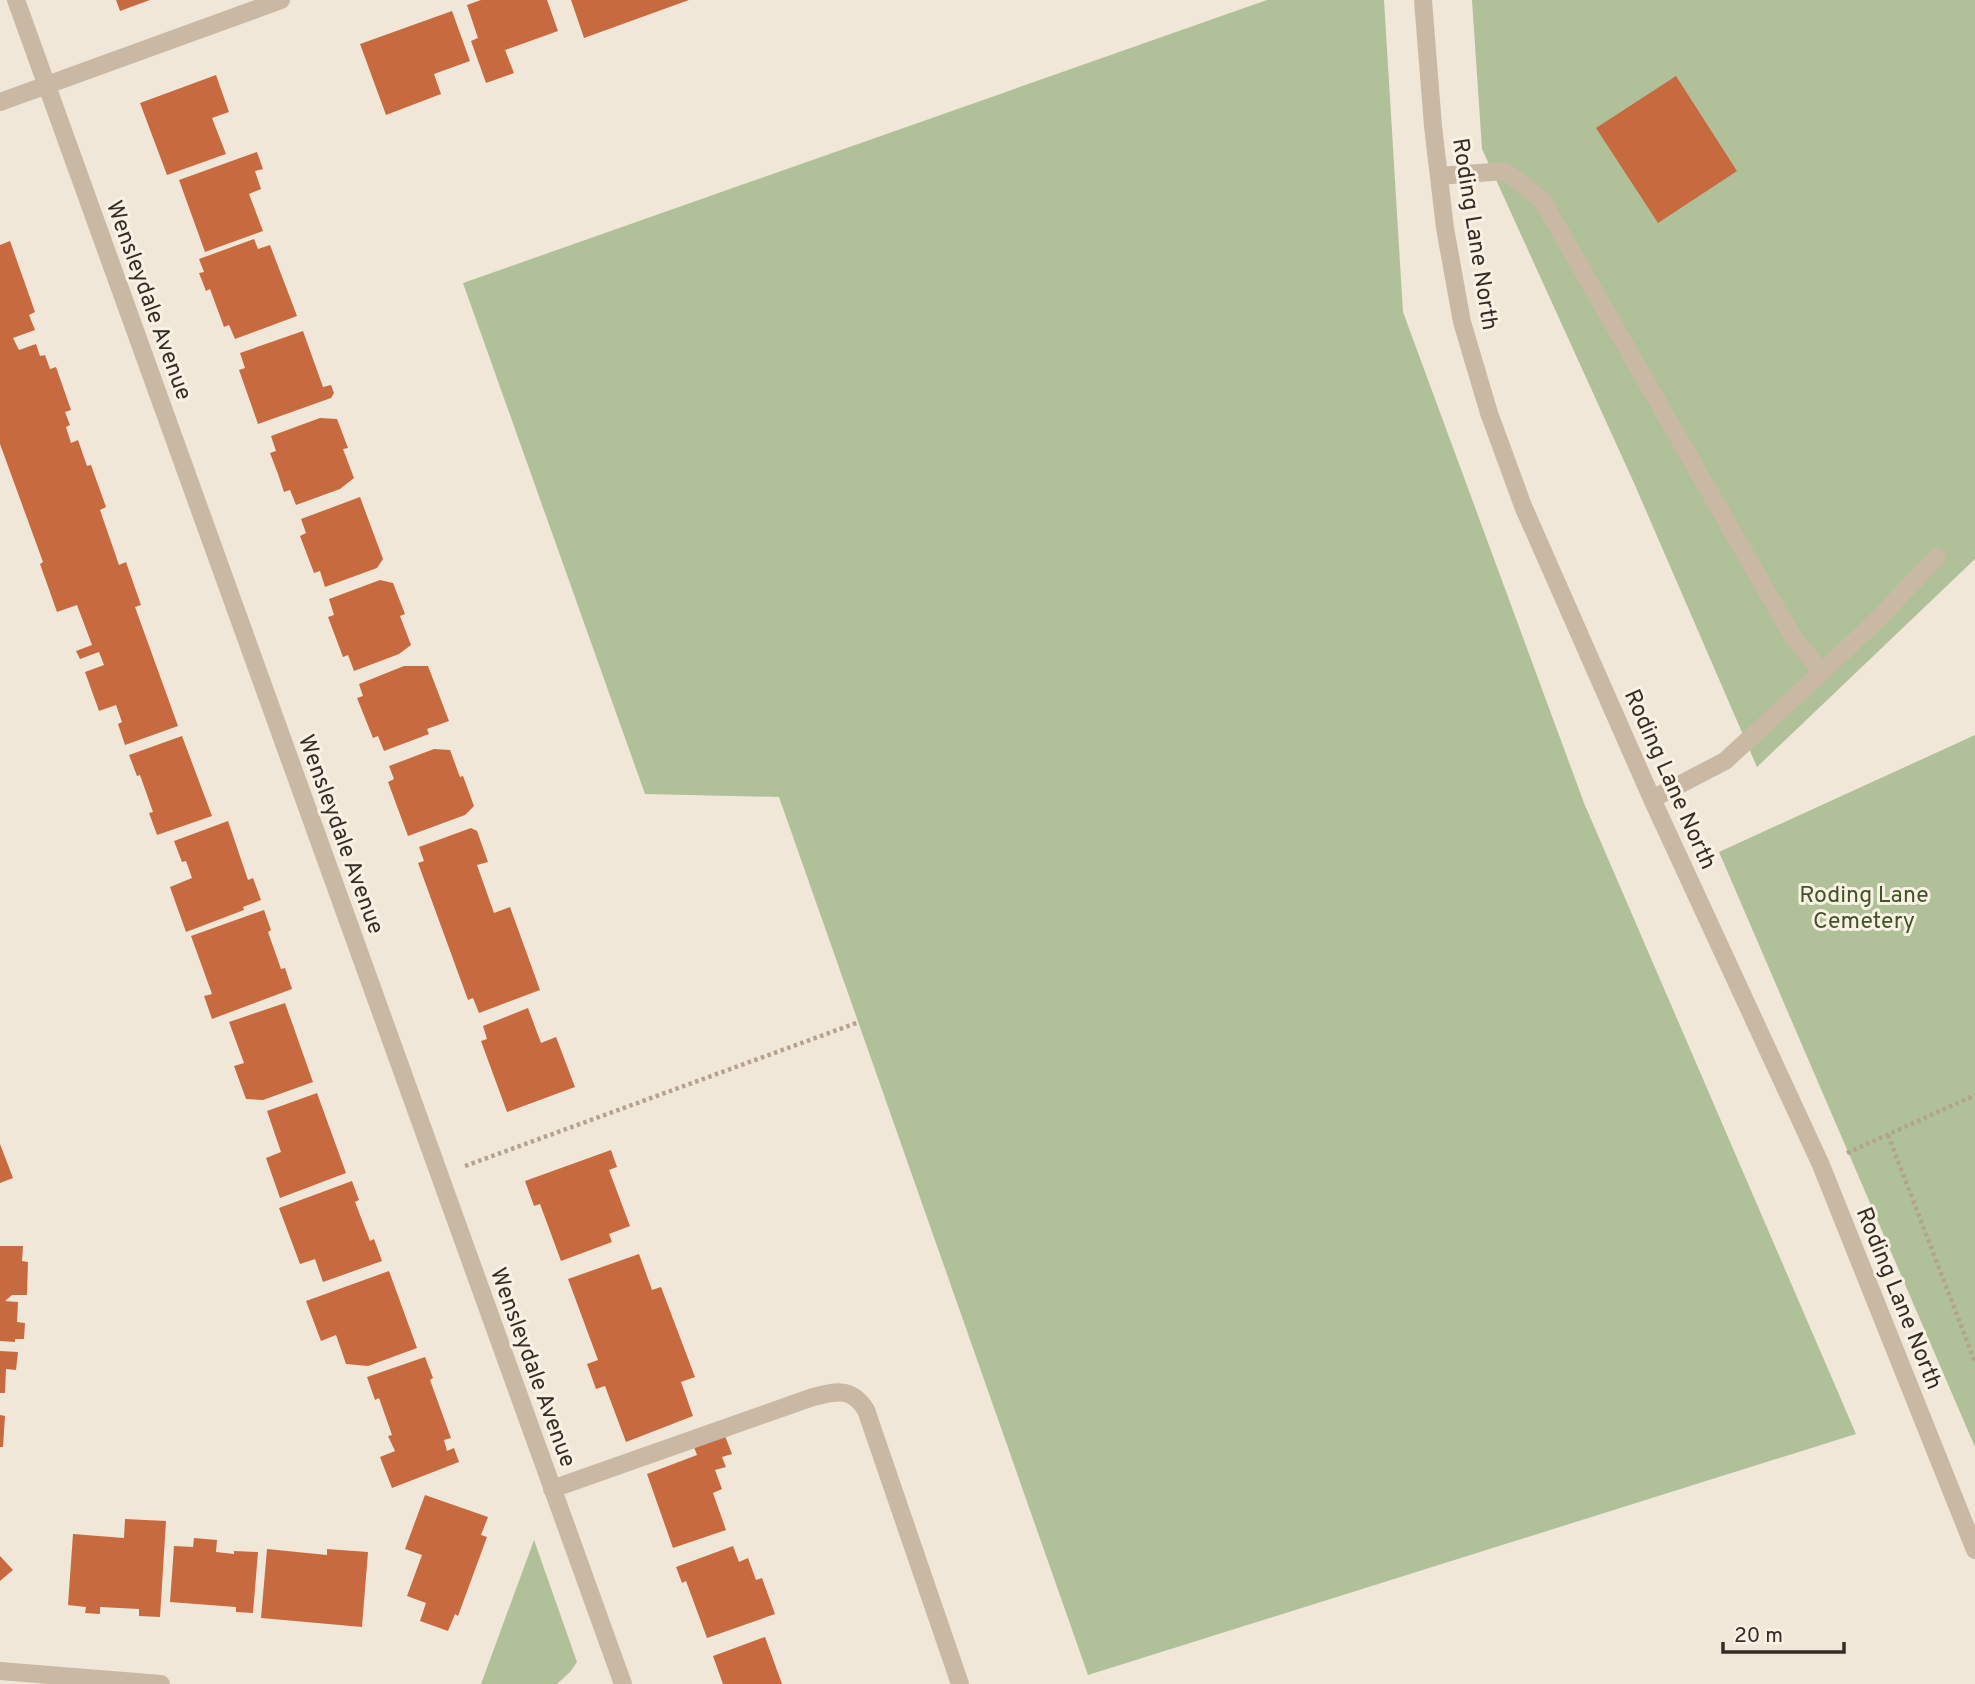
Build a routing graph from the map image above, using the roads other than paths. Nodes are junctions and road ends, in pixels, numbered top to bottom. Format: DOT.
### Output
graph roads {
  1 [pos="16,0"];
  2 [pos="281,0"];
  3 [pos="1423,0"];
  4 [pos="46,85"];
  5 [pos="0,102"];
  6 [pos="1439,176"];
  7 [pos="1937,557"];
  8 [pos="1822,672"];
  9 [pos="1652,799"];
  10 [pos="552,1489"];
  11 [pos="1975,1547"];
  12 [pos="0,1671"];
  13 [pos="161,1684"];
  14 [pos="623,1684"];
  15 [pos="960,1684"];
  1 -- 4 [label="street, Wensleydale Avenue"];
  2 -- 4 [label="street"];
  3 -- 6 [label="street, Roding Lane North"];
  4 -- 5 [label="street"];
  4 -- 10 [label="street, Wensleydale Avenue"];
  6 -- 8 [label="street"];
  6 -- 9 [label="street, Roding Lane North"];
  7 -- 8 [label="street"];
  8 -- 9 [label="street"];
  9 -- 11 [label="street, Roding Lane North"];
  10 -- 14 [label="street, Wensleydale Avenue"];
  10 -- 15 [label="street"];
  12 -- 13 [label="street"];
}
